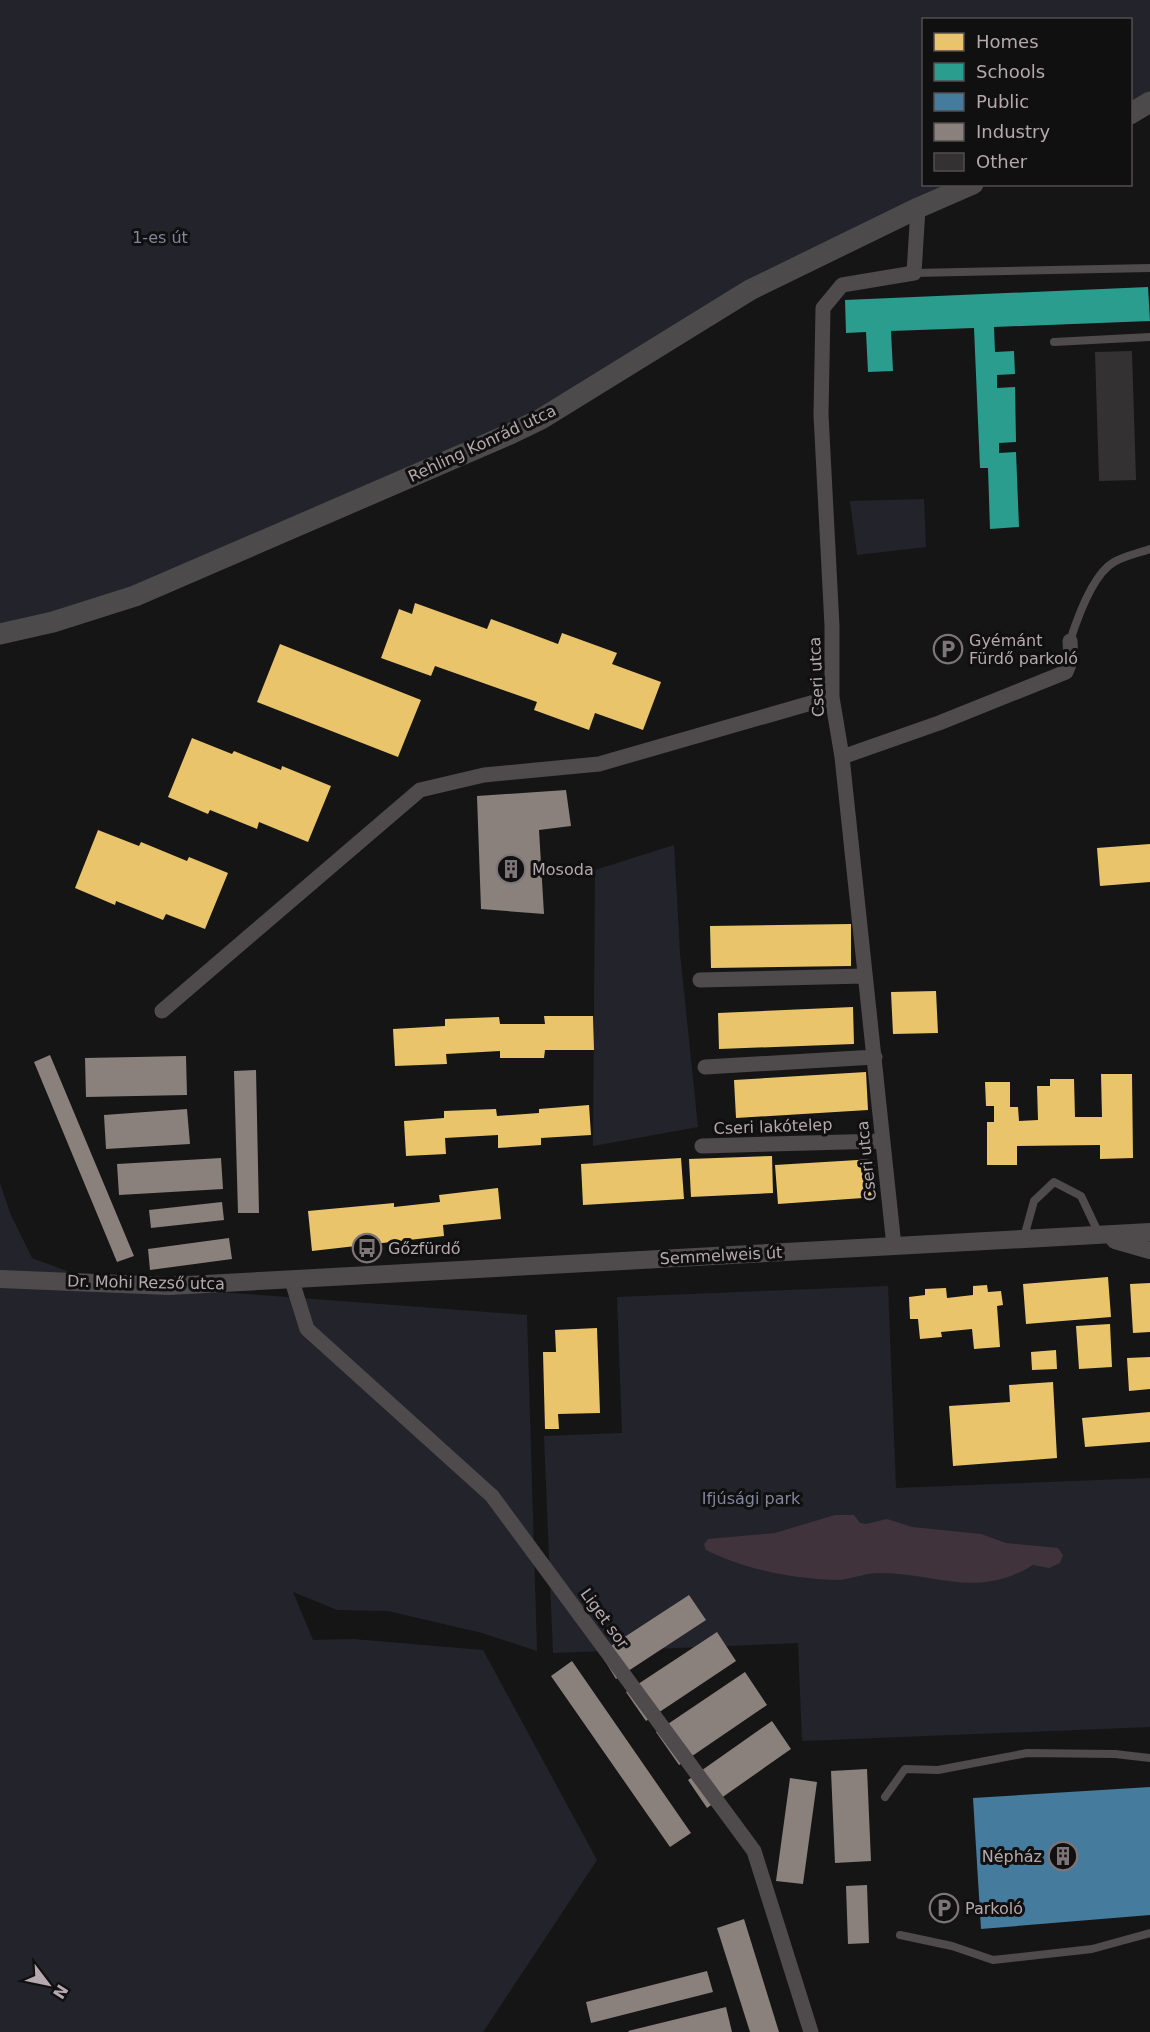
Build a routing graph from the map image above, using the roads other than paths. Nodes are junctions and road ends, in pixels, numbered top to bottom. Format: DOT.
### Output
graph roads {
  1 [pos="1150,102"];
  2 [pos="1132,113"];
  3 [pos="968,186"];
  4 [pos="918,207"];
  5 [pos="1150,268"];
  6 [pos="914,273"];
  7 [pos="1150,337"];
  8 [pos="1053,342"];
  9 [pos="1150,549"];
  10 [pos="0,634"];
  11 [pos="1070,641"];
  12 [pos="832,697"];
  13 [pos="842,757"];
  14 [pos="865,976"];
  15 [pos="700,980"];
  16 [pos="162,1011"];
  17 [pos="875,1057"];
  18 [pos="705,1067"];
  19 [pos="882,1141"];
  20 [pos="702,1146"];
  21 [pos="1150,1232"];
  22 [pos="1099,1235"];
  23 [pos="1023,1239"];
  24 [pos="894,1246"];
  25 [pos="1150,1250"];
  26 [pos="0,1279"];
  27 [pos="292,1281"];
  28 [pos="1150,1758"];
  29 [pos="885,1797"];
  30 [pos="1150,1933"];
  31 [pos="900,1935"];
  32 [pos="811,2032"];
  1 -- 2 [label="main road"];
  3 -- 4 [label="main road, Rehling Konrád utca"];
  4 -- 6 [label="street"];
  4 -- 10 [label="main road, Rehling Konrád utca"];
  5 -- 6 [label="lane"];
  6 -- 12 [label="street, Cseri utca"];
  7 -- 8 [label="lane"];
  9 -- 11 [label="lane"];
  11 -- 13 [label="street"];
  12 -- 13 [label="street, Cseri utca"];
  12 -- 16 [label="street"];
  13 -- 14 [label="street, Cseri utca"];
  14 -- 15 [label="street"];
  14 -- 17 [label="street, Cseri utca"];
  17 -- 18 [label="street"];
  17 -- 19 [label="street, Cseri utca"];
  19 -- 20 [label="street, Cseri lakótelep"];
  19 -- 24 [label="street, Cseri utca"];
  21 -- 22 [label="street, Semmelweis út"];
  22 -- 23 [label="street, Semmelweis út"];
  22 -- 23 [label="lane"];
  22 -- 25 [label="street"];
  23 -- 24 [label="street, Semmelweis út"];
  24 -- 27 [label="street, Semmelweis út"];
  26 -- 27 [label="street, Dr. Mohi Rezső utca"];
  27 -- 32 [label="street, Liget sor"];
  28 -- 29 [label="lane"];
  30 -- 31 [label="lane"];
}
